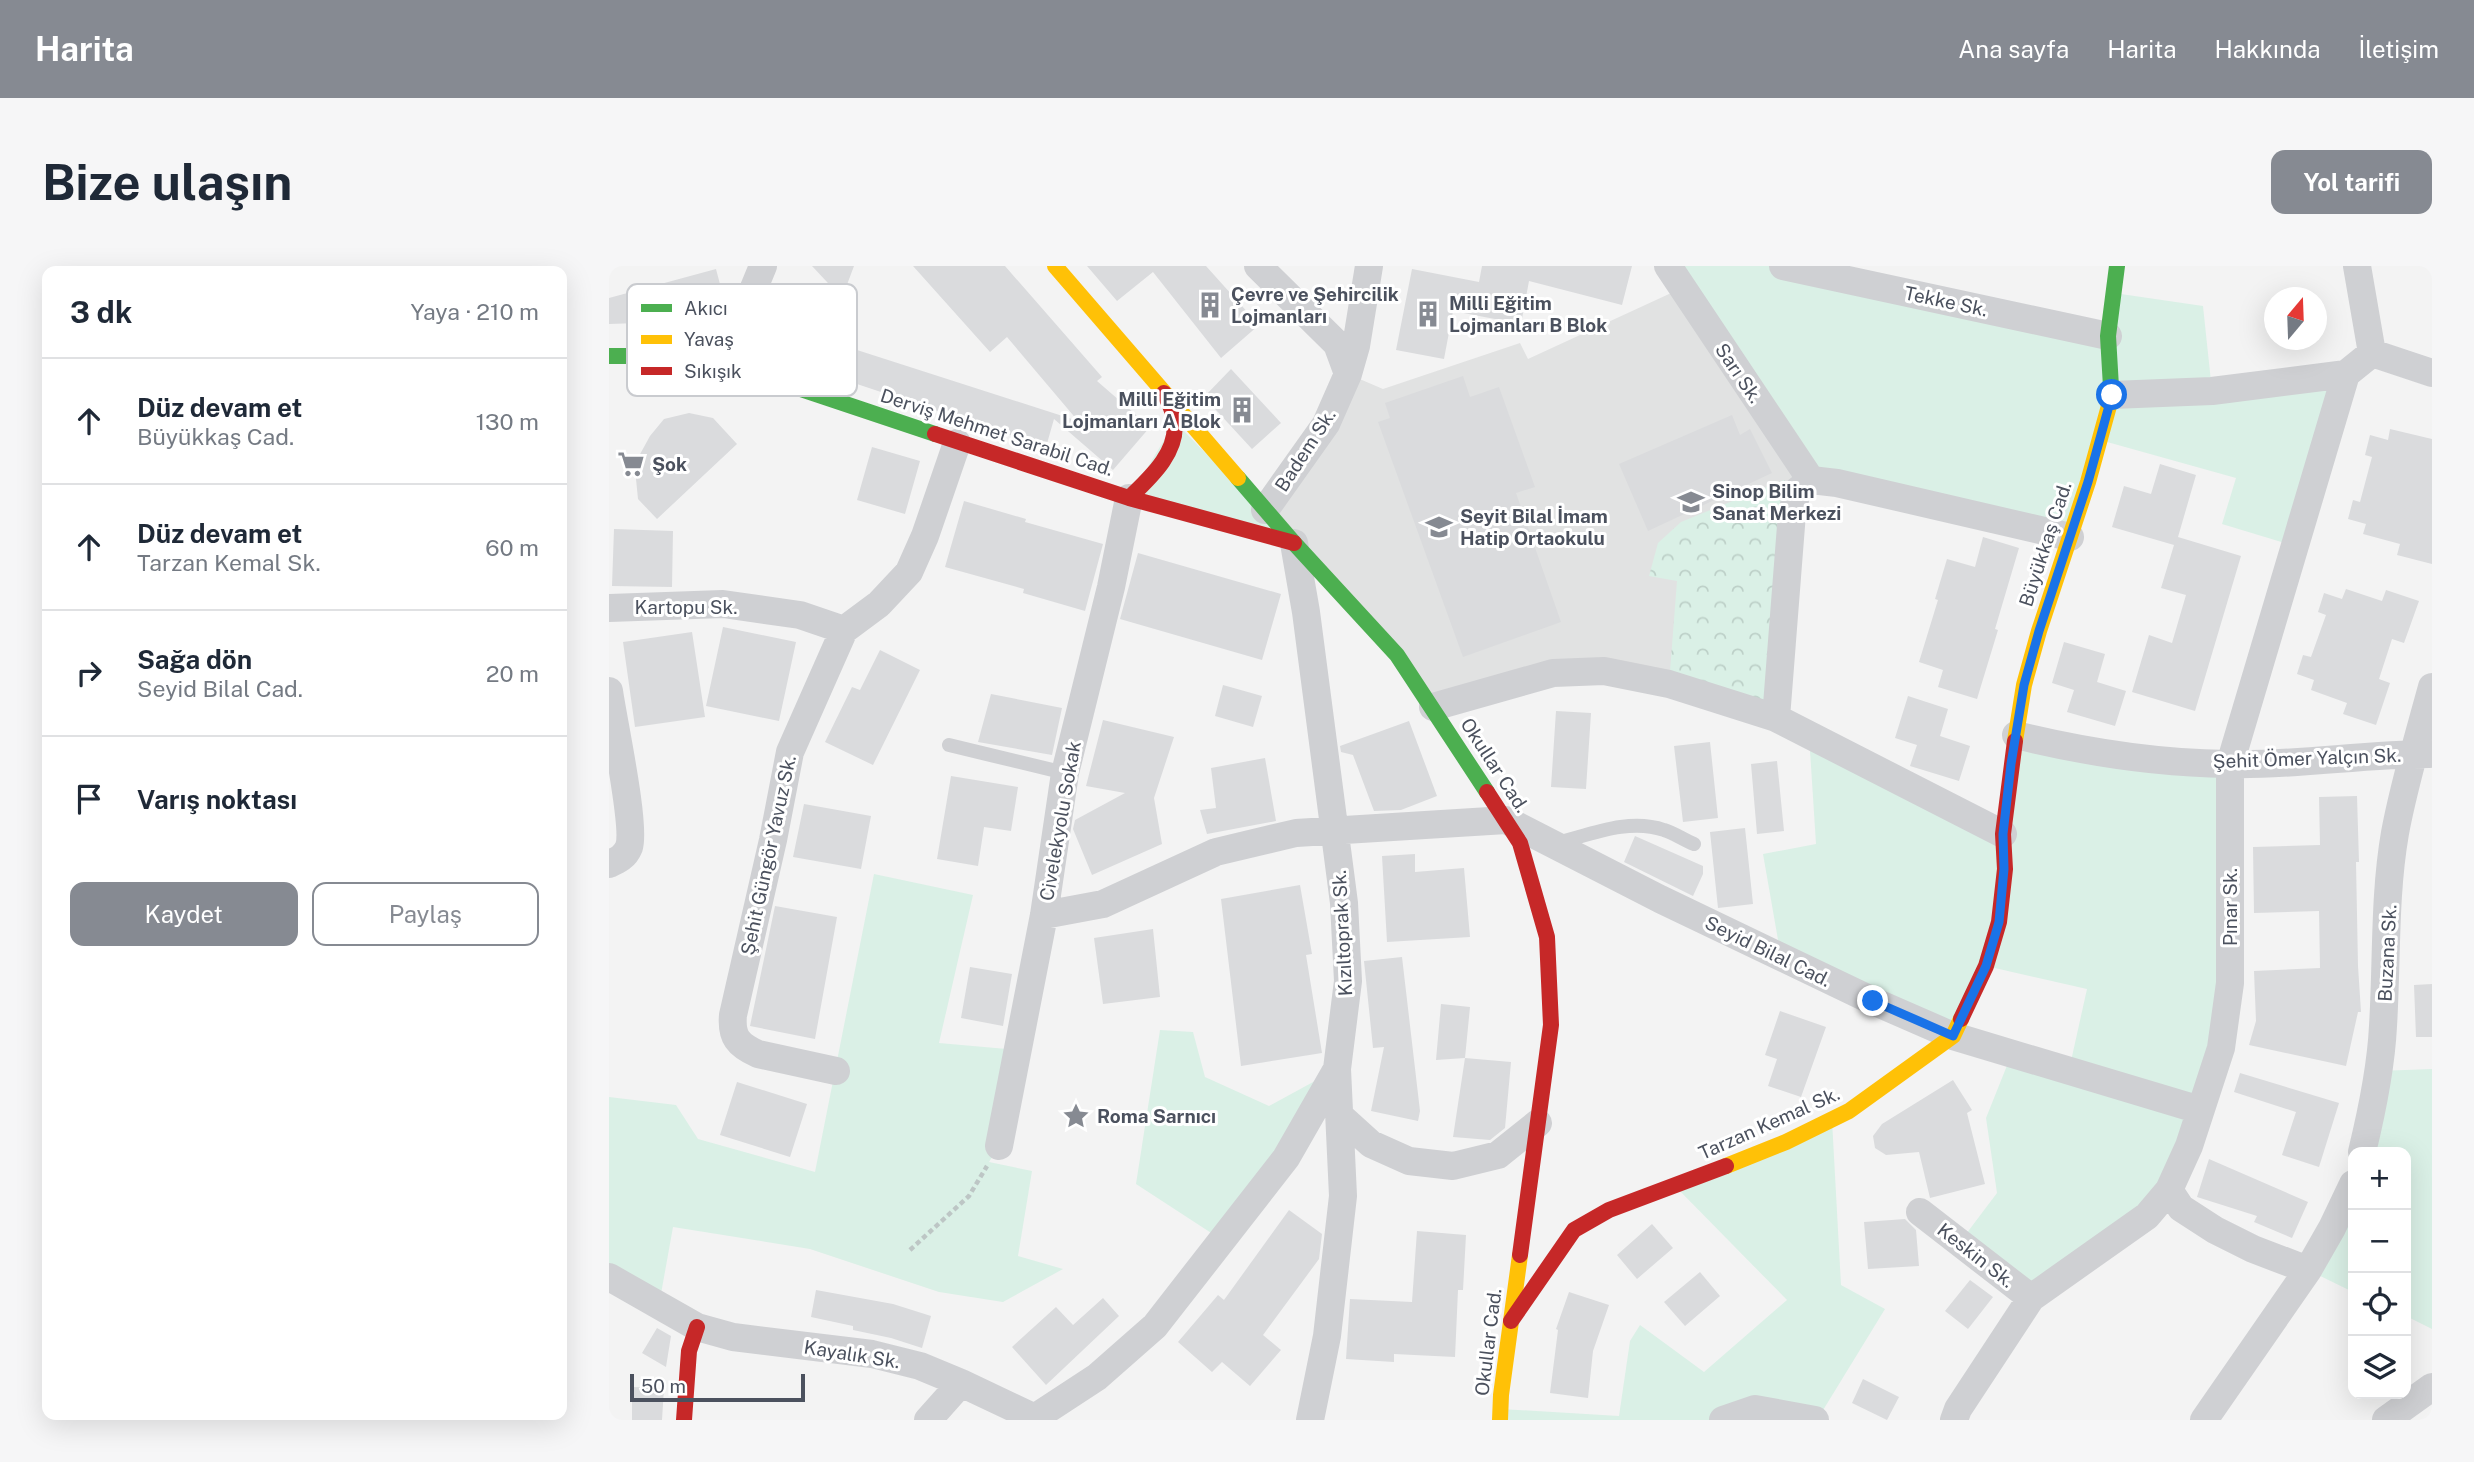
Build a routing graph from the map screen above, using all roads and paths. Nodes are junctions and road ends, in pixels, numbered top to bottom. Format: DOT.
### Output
graph roads {
  1 [pos="763,266"];
  2 [pos="1055,266"];
  3 [pos="1258,266"];
  4 [pos="1369,266"];
  5 [pos="1668,266"];
  6 [pos="2117,266"];
  7 [pos="2357,266"];
  8 [pos="1802,268"];
  9 [pos="756,284"];
  10 [pos="2108,336"];
  11 [pos="2372,353"];
  12 [pos="609,356"];
  13 [pos="627,356"];
  14 [pos="2432,373"];
  15 [pos="1348,374"];
  16 [pos="2346,374"];
  17 [pos="1164,393"];
  18 [pos="2112,395"];
  19 [pos="820,396"];
  20 [pos="957,443"];
  21 [pos="1811,480"];
  22 [pos="1129,498"];
  23 [pos="1265,510"];
  24 [pos="2070,537"];
  25 [pos="1294,543"];
  26 [pos="609,608"];
  27 [pos="844,630"];
  28 [pos="2432,687"];
  29 [pos="609,691"];
  30 [pos="1433,707"];
  31 [pos="1776,718"];
  32 [pos="2016,735"];
  33 [pos="949,745"];
  34 [pos="2423,754"];
  35 [pos="2230,764"];
  36 [pos="1065,773"];
  37 [pos="1506,820"];
  38 [pos="1335,832"];
  39 [pos="2003,834"];
  40 [pos="1553,844"];
  41 [pos="1694,845"];
  42 [pos="609,864"];
  43 [pos="1044,915"];
  44 [pos="1953,1036"];
  45 [pos="1337,1069"];
  46 [pos="836,1071"];
  47 [pos="2200,1110"];
  48 [pos="1339,1115"];
  49 [pos="1538,1123"];
  50 [pos="999,1146"];
  51 [pos="2363,1147"];
  52 [pos="2169,1191"];
  53 [pos="2348,1194"];
  54 [pos="1920,1212"];
  55 [pos="910,1250"];
  56 [pos="2308,1270"];
  57 [pos="609,1277"];
  58 [pos="2031,1298"];
  59 [pos="1511,1321"];
  60 [pos="697,1326"];
  61 [pos="961,1383"];
  62 [pos="2432,1387"];
  63 [pos="2432,1407"];
  64 [pos="1038,1418"];
  65 [pos="684,1420"];
  66 [pos="928,1420"];
  67 [pos="1310,1420"];
  68 [pos="1500,1420"];
  69 [pos="1723,1420"];
  70 [pos="1815,1420"];
  71 [pos="1954,1420"];
  72 [pos="2204,1420"];
  73 [pos="2386,1420"];
  74 [pos="2418,1420"];
  1 -- 9 [label="street"];
  2 -- 17 [label="main road, Okullar Cad."];
  3 -- 15 [label="street"];
  4 -- 15 [label="street, Badem Sk."];
  5 -- 21 [label="street, Sarı Sk."];
  6 -- 10 [label="main road, Büyükkaş Cad."];
  7 -- 11 [label="street"];
  8 -- 10 [label="street, Tekke Sk."];
  10 -- 18 [label="main road, Büyükkaş Cad."];
  11 -- 14 [label="street"];
  11 -- 16 [label="street"];
  12 -- 13 [label="main road, Derviş Mehmet Sarabil Cad."];
  15 -- 23 [label="street, Badem Sk."];
  16 -- 18 [label="street"];
  16 -- 35 [label="street, Pınar Sk."];
  17 -- 22 [label="main road, Derviş Mehmet Sarabil Cad."];
  17 -- 23 [label="main road, Okullar Cad."];
  18 -- 24 [label="main road, Büyükkaş Cad."];
  19 -- 20 [label="main road, Derviş Mehmet Sarabil Cad."];
  20 -- 22 [label="main road, Derviş Mehmet Sarabil Cad."];
  20 -- 27 [label="street, Şehit Güngör Yavuz Sk."];
  21 -- 24 [label="street"];
  21 -- 31 [label="street"];
  22 -- 25 [label="main road"];
  22 -- 36 [label="street, Civelekyolu Sokak"];
  23 -- 25 [label="main road, Okullar Cad."];
  24 -- 32 [label="main road, Büyükkaş Cad."];
  25 -- 30 [label="main road, Okullar Cad."];
  25 -- 38 [label="street, Kızıltoprak Sk."];
  26 -- 27 [label="street, Kartopu Sk."];
  27 -- 46 [label="street, Şehit Güngör Yavuz Sk."];
  28 -- 34 [label="street, Buzana Sk."];
  29 -- 42 [label="street"];
  30 -- 31 [label="street"];
  30 -- 37 [label="main road, Okullar Cad."];
  31 -- 39 [label="street"];
  32 -- 35 [label="street, Şehit Ömer Yalçın Sk."];
  32 -- 39 [label="main road, Büyükkaş Cad."];
  33 -- 36 [label="lane"];
  34 -- 35 [label="street, Şehit Ömer Yalçın Sk."];
  34 -- 51 [label="street, Buzana Sk."];
  35 -- 47 [label="street, Pınar Sk."];
  36 -- 43 [label="street, Civelekyolu Sokak"];
  37 -- 38 [label="street"];
  37 -- 40 [label="street, Seyid Bilal Cad."];
  37 -- 49 [label="main road, Okullar Cad."];
  38 -- 43 [label="street"];
  38 -- 45 [label="street, Kızıltoprak Sk."];
  39 -- 44 [label="main road, Tarzan Kemal Sk."];
  40 -- 41 [label="lane"];
  40 -- 44 [label="street, Seyid Bilal Cad."];
  43 -- 50 [label="street, Civelekyolu Sokak"];
  44 -- 47 [label="street, Seyid Bilal Cad."];
  44 -- 59 [label="main road, Tarzan Kemal Sk."];
  45 -- 48 [label="street"];
  45 -- 64 [label="street, Kızıltoprak Sk."];
  47 -- 52 [label="street, Pınar Sk."];
  48 -- 49 [label="street"];
  48 -- 67 [label="street"];
  49 -- 59 [label="main road, Okullar Cad."];
  50 -- 55 [label="path"];
  52 -- 56 [label="street"];
  52 -- 58 [label="street, Pınar Sk."];
  53 -- 56 [label="street"];
  54 -- 58 [label="street, Keskin Sk."];
  56 -- 72 [label="street"];
  57 -- 60 [label="street, Kayalık Sk."];
  58 -- 71 [label="street, Pınar Sk."];
  59 -- 68 [label="main road, Okullar Cad."];
  60 -- 61 [label="street, Kayalık Sk."];
  60 -- 65 [label="main road"];
  61 -- 64 [label="street, Kayalık Sk."];
  61 -- 66 [label="street"];
  62 -- 73 [label="street"];
  63 -- 74 [label="street"];
  69 -- 70 [label="street"];
}
